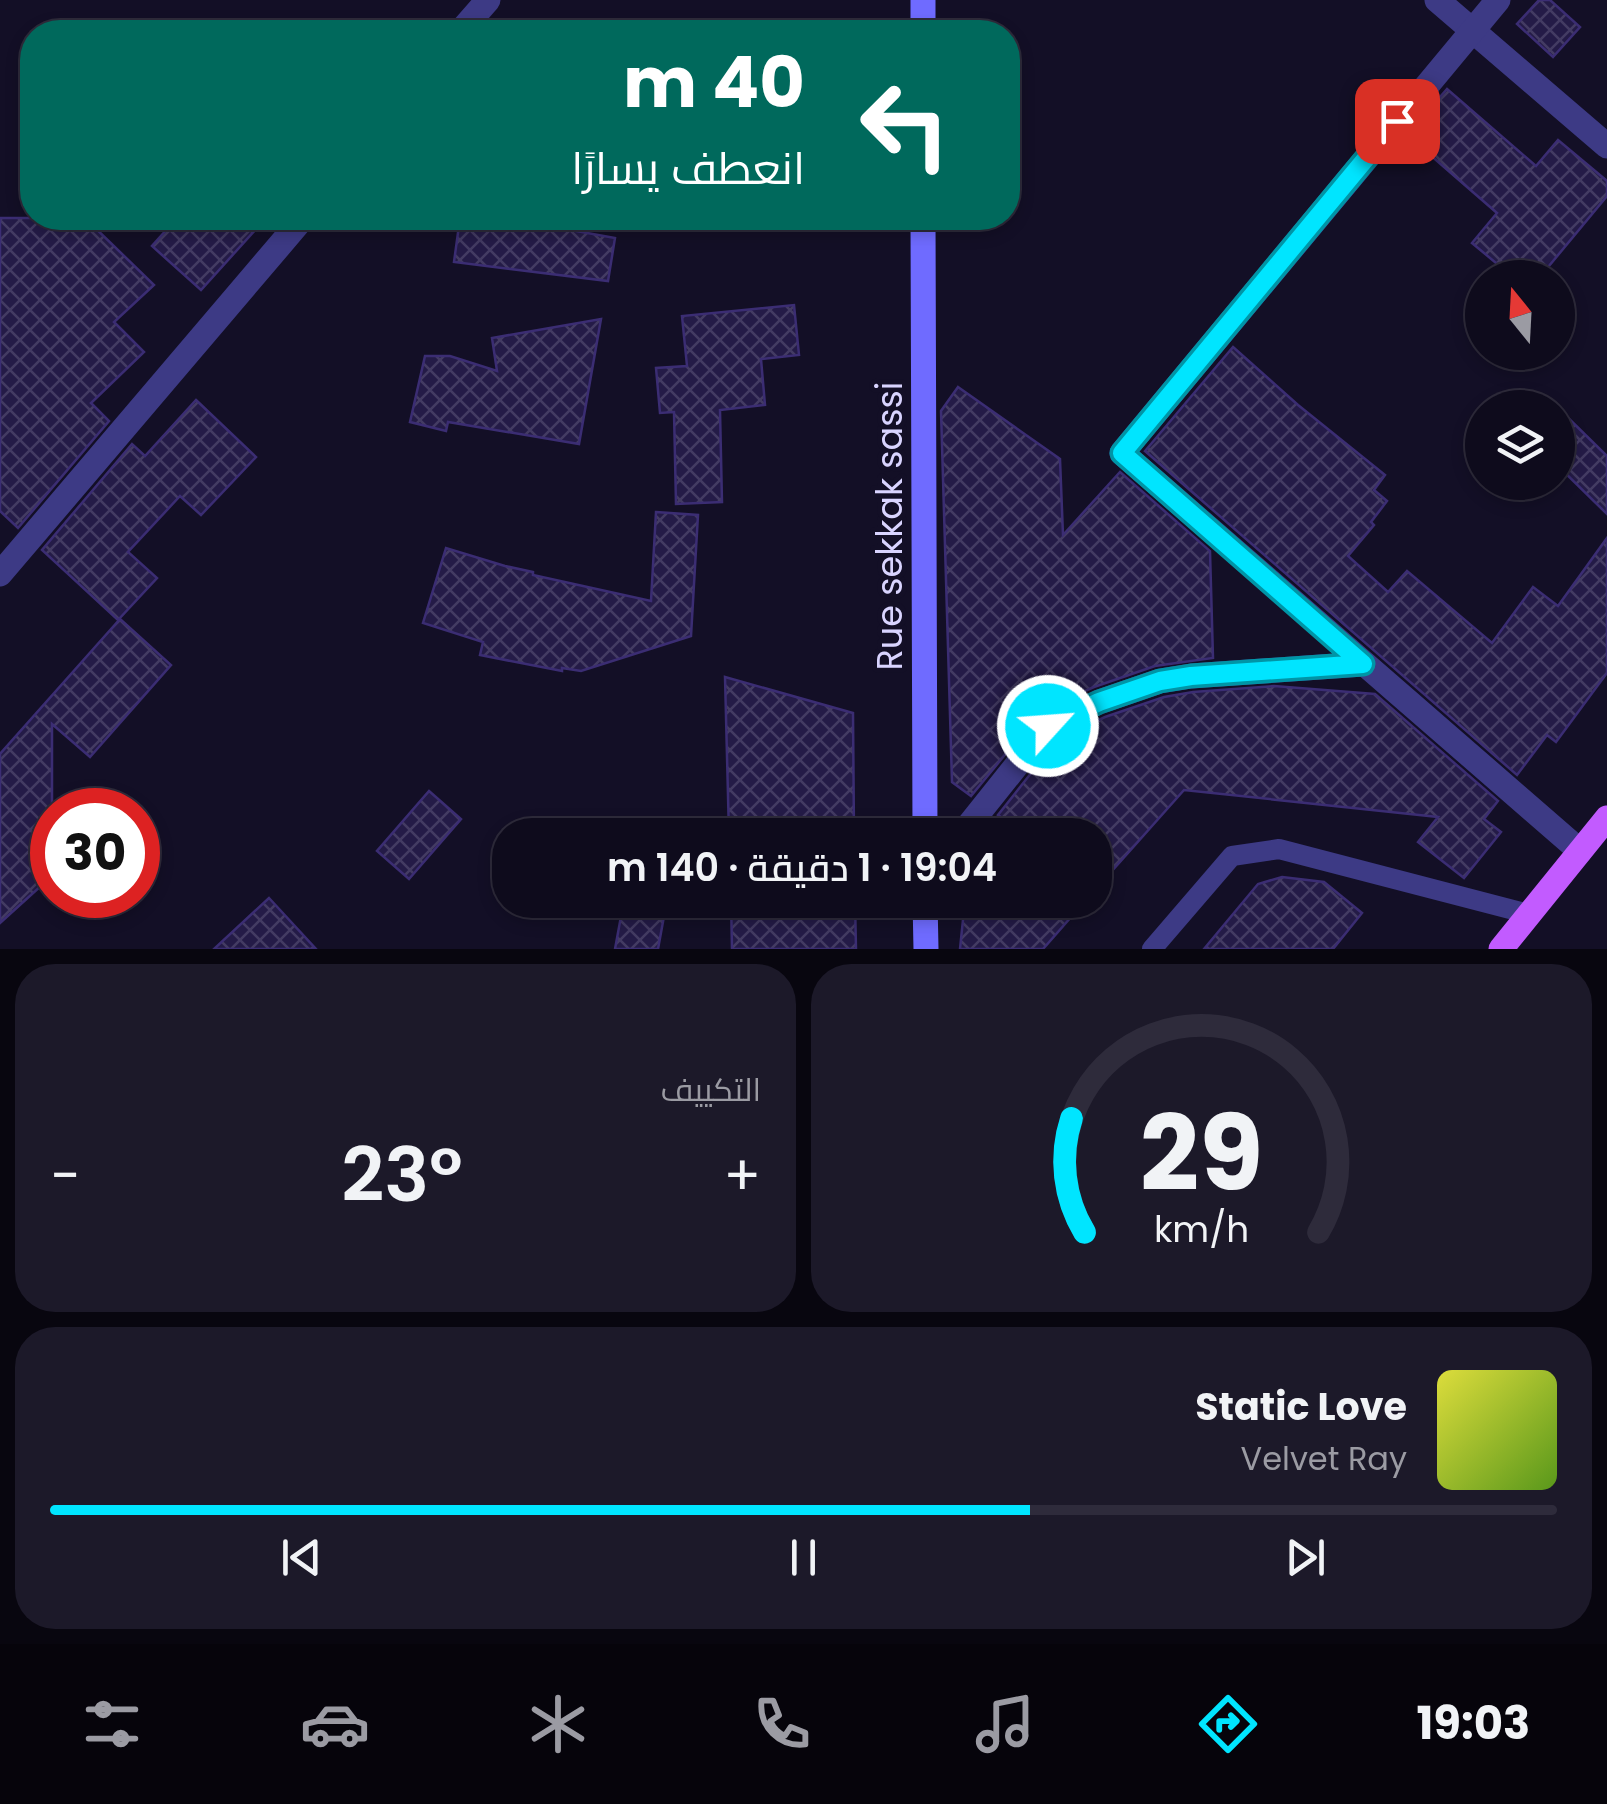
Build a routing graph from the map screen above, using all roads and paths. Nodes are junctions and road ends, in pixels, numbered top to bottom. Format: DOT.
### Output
graph roads {
  1 [pos="488,0"];
  2 [pos="1437,0"];
  3 [pos="1498,0"];
  4 [pos="470,20"];
  5 [pos="1472,31"];
  6 [pos="1607,146"];
  7 [pos="293,230"];
  8 [pos="923,230"];
  9 [pos="0,574"];
  10 [pos="1363,664"];
  11 [pos="925,818"];
  12 [pos="975,818"];
  13 [pos="1607,818"];
  14 [pos="1580,851"];
  15 [pos="1529,914"];
  16 [pos="925,918"];
  17 [pos="926,949"];
  18 [pos="1152,949"];
  19 [pos="1500,949"];
  1 -- 4 [label="street"];
  2 -- 5 [label="street"];
  3 -- 5 [label="street"];
  5 -- 6 [label="street"];
  5 -- 10 [label="street"];
  7 -- 9 [label="street"];
  8 -- 11 [label="street, Rue sekkak sassi"];
  10 -- 12 [label="street"];
  10 -- 14 [label="street"];
  13 -- 14 [label="main road"];
  14 -- 15 [label="main road"];
  15 -- 18 [label="lane"];
  15 -- 19 [label="main road"];
  16 -- 17 [label="street"];
}
